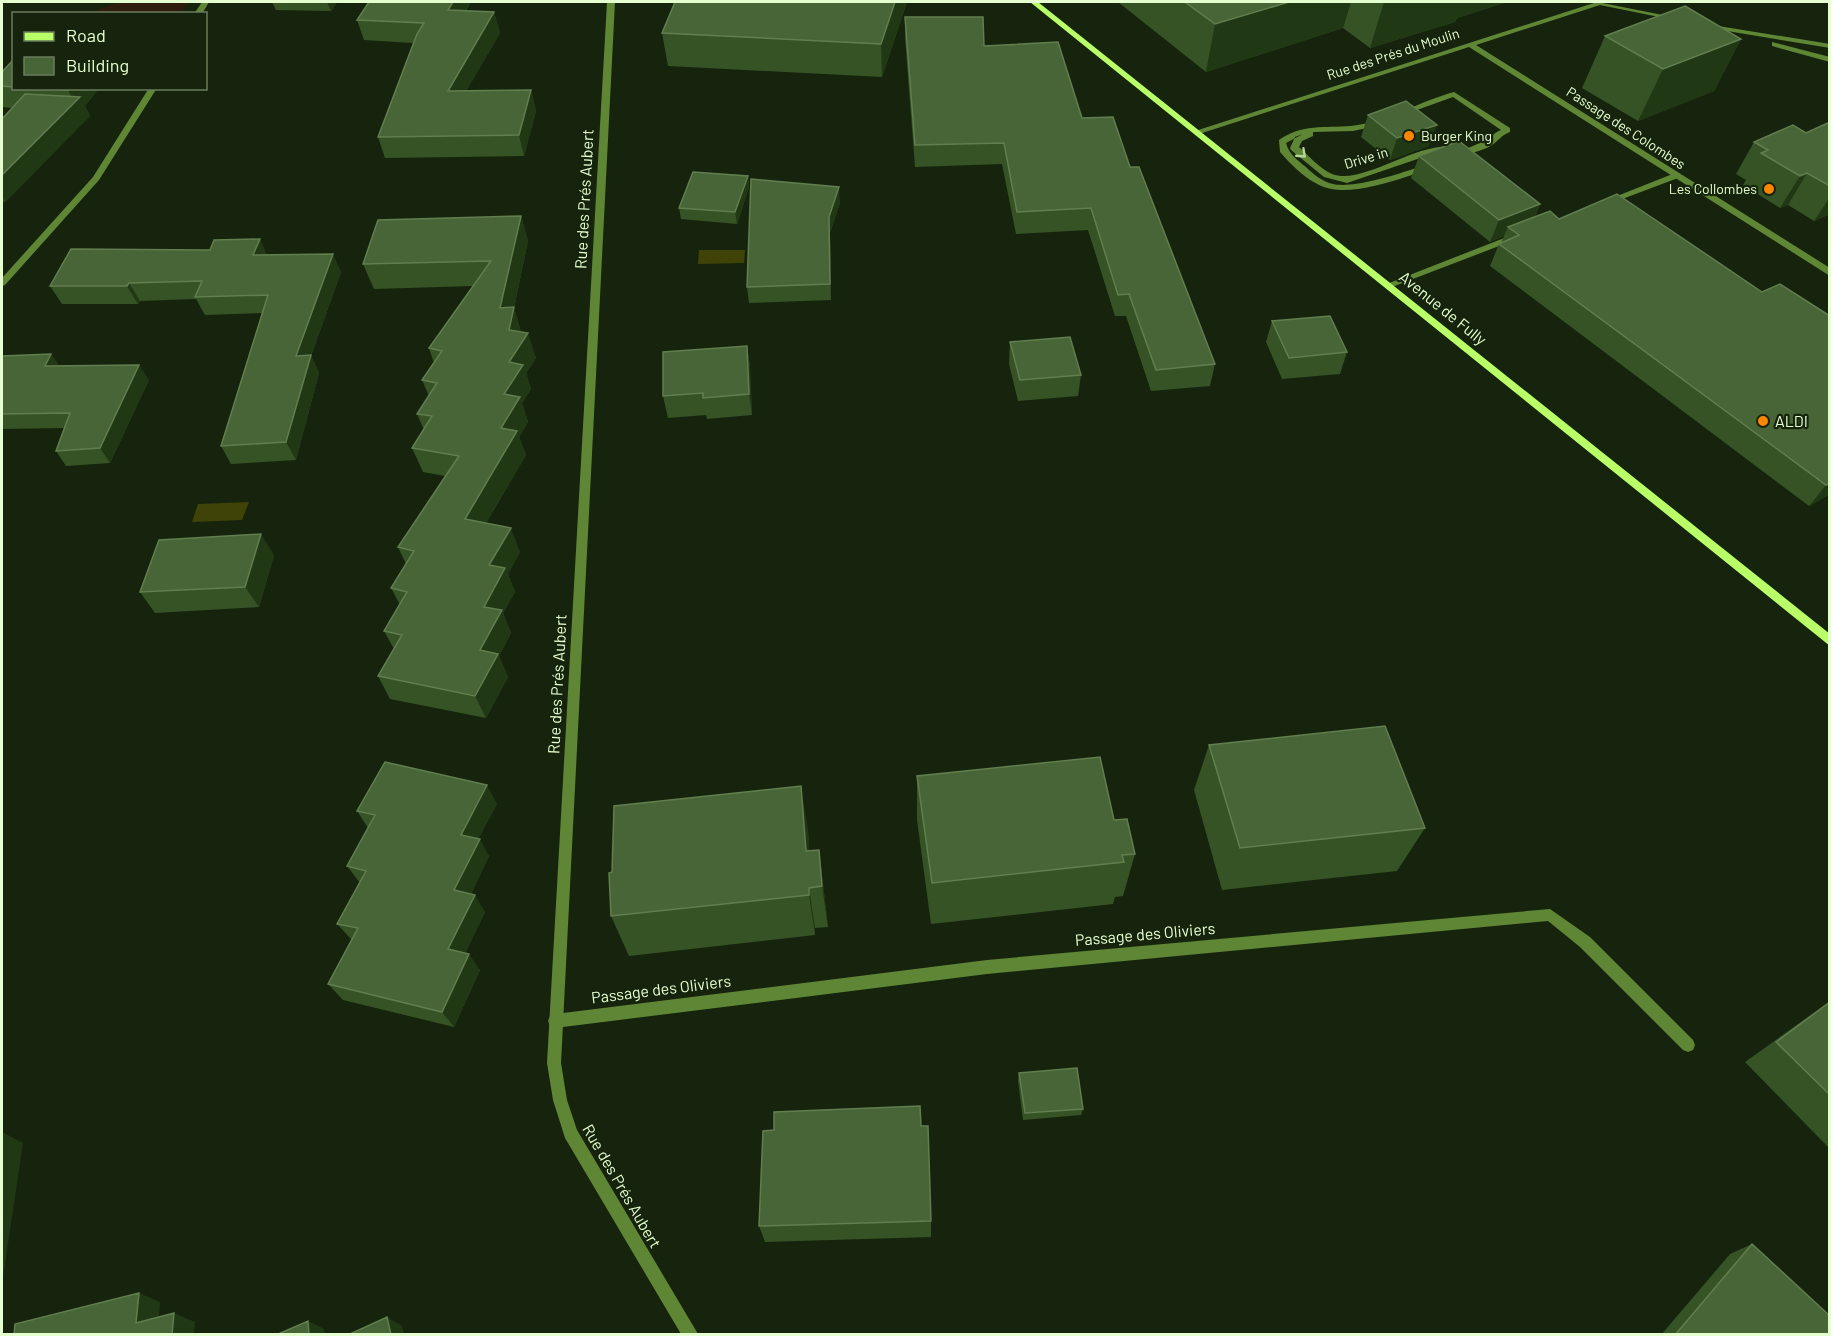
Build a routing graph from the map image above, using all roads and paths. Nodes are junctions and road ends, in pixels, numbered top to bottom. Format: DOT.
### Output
graph roads {
  1 [pos="611,2"];
  2 [pos="1035,2"];
  3 [pos="1599,2"];
  4 [pos="1681,20"];
  5 [pos="1705,25"];
  6 [pos="1728,29"];
  7 [pos="1469,44"];
  8 [pos="1830,46"];
  9 [pos="1830,60"];
  10 [pos="152,90"];
  11 [pos="1196,132"];
  12 [pos="1468,151"];
  13 [pos="1675,176"];
  14 [pos="1591,208"];
  15 [pos="1525,233"];
  16 [pos="1830,273"];
  17 [pos="2,283"];
  18 [pos="1389,285"];
  19 [pos="1830,641"];
  20 [pos="555,1021"];
  21 [pos="1688,1045"];
  22 [pos="690,1335"];
  1 -- 20 [label="street, Rue des Prés Aubert"];
  2 -- 11 [label="main road, Avenue de Fully"];
  3 -- 4 [label="street, Rue des Prés du Moulin"];
  3 -- 7 [label="street, Rue des Prés du Moulin"];
  5 -- 6 [label="street"];
  6 -- 8 [label="street"];
  6 -- 9 [label="street"];
  7 -- 11 [label="street, Rue des Prés du Moulin"];
  7 -- 13 [label="street, Passage des Colombes"];
  10 -- 17 [label="street"];
  11 -- 18 [label="main road, Avenue de Fully"];
  12 -- 12 [label="street, Drive in, one-way"];
  13 -- 14 [label="street"];
  13 -- 16 [label="street, Passage des Colombes"];
  15 -- 18 [label="street"];
  18 -- 19 [label="main road, Avenue de Fully"];
  20 -- 21 [label="street, Passage des Oliviers"];
  20 -- 22 [label="street, Rue des Prés Aubert"];
}
